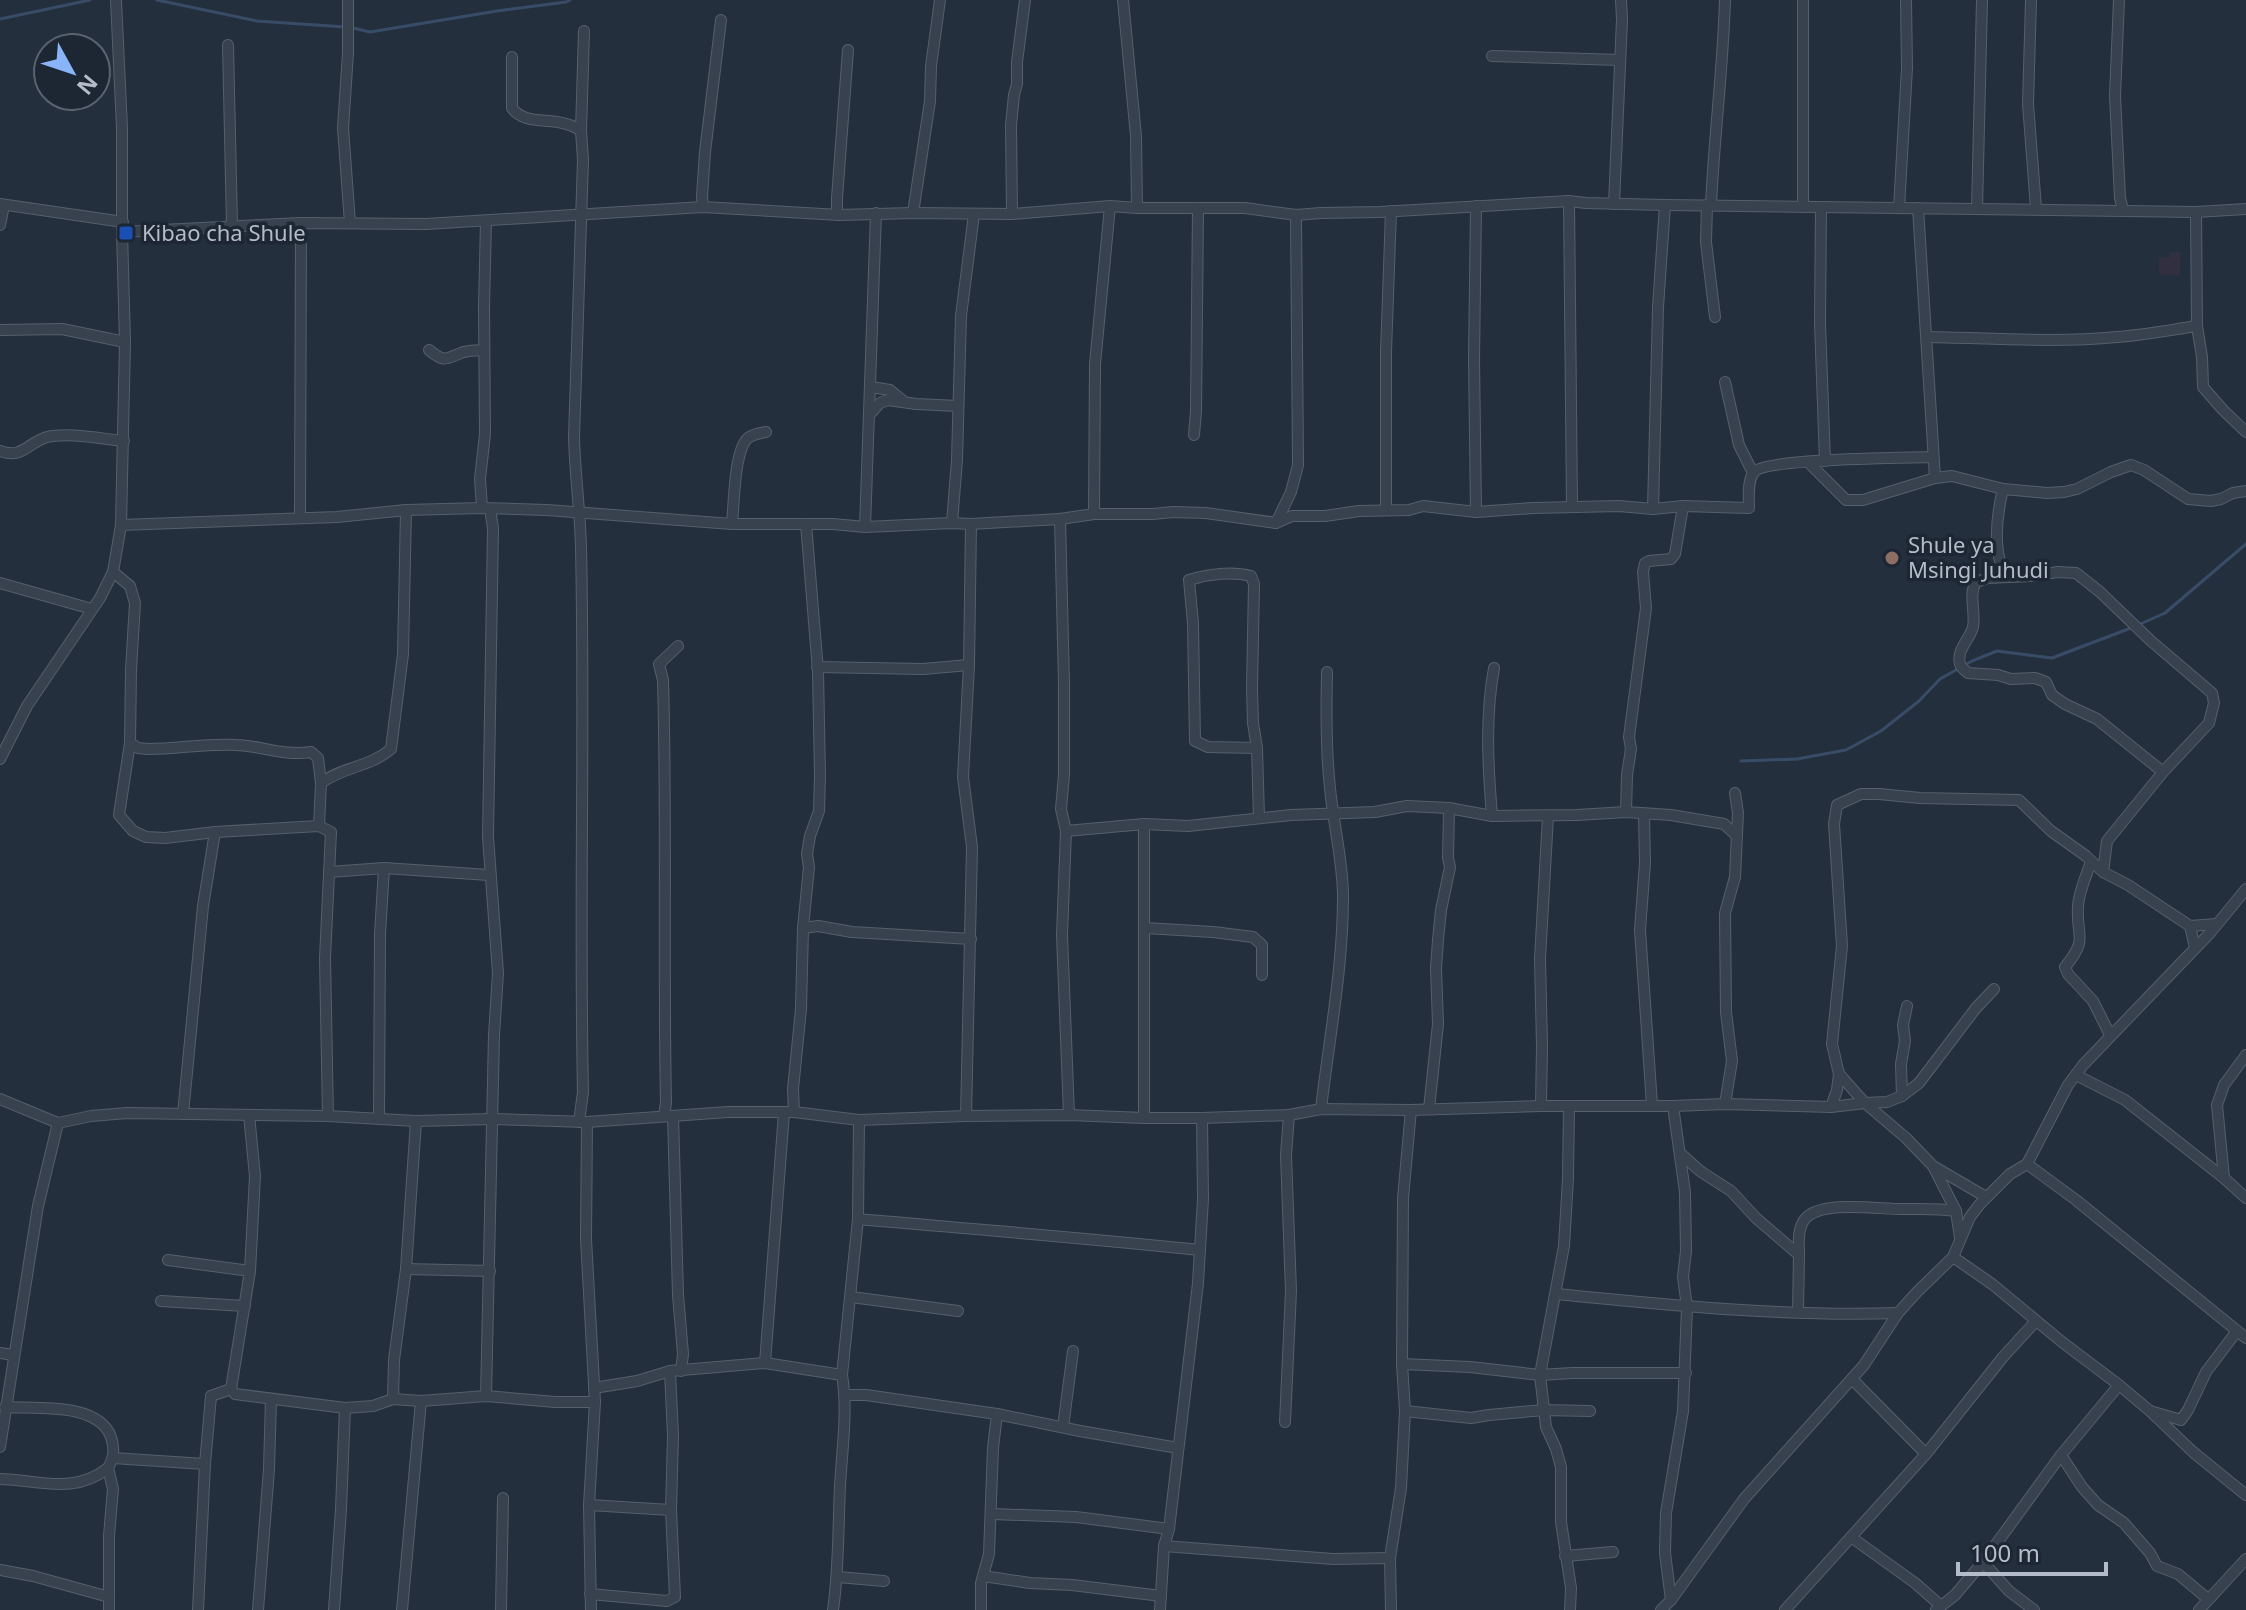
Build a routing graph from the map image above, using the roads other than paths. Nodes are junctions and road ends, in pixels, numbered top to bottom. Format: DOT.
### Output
graph roads {
  1 [pos="116,0"];
  2 [pos="348,0"];
  3 [pos="940,0"];
  4 [pos="1025,0"];
  5 [pos="1123,0"];
  6 [pos="1621,0"];
  7 [pos="1725,0"];
  8 [pos="1803,0"];
  9 [pos="1906,0"];
  10 [pos="1982,0"];
  11 [pos="2031,0"];
  12 [pos="2119,0"];
  13 [pos="721,20"];
  14 [pos="584,31"];
  15 [pos="228,45"];
  16 [pos="848,50"];
  17 [pos="1492,56"];
  18 [pos="512,57"];
  19 [pos="1620,60"];
  20 [pos="581,131"];
  21 [pos="1569,201"];
  22 [pos="1614,204"];
  23 [pos="2,205"];
  24 [pos="1665,205"];
  25 [pos="1709,205"];
  26 [pos="1110,206"];
  27 [pos="1476,206"];
  28 [pos="703,207"];
  29 [pos="1803,207"];
  30 [pos="1821,207"];
  31 [pos="1137,208"];
  32 [pos="1899,208"];
  33 [pos="1918,208"];
  34 [pos="2036,208"];
  35 [pos="1198,209"];
  36 [pos="1977,209"];
  37 [pos="2246,209"];
  38 [pos="2123,210"];
  39 [pos="1391,211"];
  40 [pos="2196,212"];
  41 [pos="876,213"];
  42 [pos="913,213"];
  43 [pos="974,214"];
  44 [pos="1012,214"];
  45 [pos="580,215"];
  46 [pos="839,215"];
  47 [pos="1296,215"];
  48 [pos="486,221"];
  49 [pos="301,223"];
  50 [pos="350,223"];
  51 [pos="0,225"];
  52 [pos="232,225"];
  53 [pos="122,227"];
  54 [pos="1715,317"];
  55 [pos="2197,326"];
  56 [pos="0,330"];
  57 [pos="1927,337"];
  58 [pos="125,342"];
  59 [pos="429,350"];
  60 [pos="483,350"];
  61 [pos="1725,382"];
  62 [pos="870,388"];
  63 [pos="903,401"];
  64 [pos="958,406"];
  65 [pos="869,417"];
  66 [pos="766,432"];
  67 [pos="2246,432"];
  68 [pos="1194,435"];
  69 [pos="124,441"];
  70 [pos="0,451"];
  71 [pos="1933,457"];
  72 [pos="1825,461"];
  73 [pos="1808,462"];
  74 [pos="1753,473"];
  75 [pos="1935,478"];
  76 [pos="2003,489"];
  77 [pos="2246,491"];
  78 [pos="1683,506"];
  79 [pos="1572,507"];
  80 [pos="486,508"];
  81 [pos="1653,509"];
  82 [pos="406,510"];
  83 [pos="1386,510"];
  84 [pos="1476,512"];
  85 [pos="580,513"];
  86 [pos="1094,514"];
  87 [pos="300,518"];
  88 [pos="1060,519"];
  89 [pos="952,523"];
  90 [pos="1276,523"];
  91 [pos="732,524"];
  92 [pos="806,524"];
  93 [pos="971,524"];
  94 [pos="121,525"];
  95 [pos="865,527"];
  96 [pos="1999,561"];
  97 [pos="113,572"];
  98 [pos="2008,577"];
  99 [pos="1988,578"];
  100 [pos="0,583"];
  101 [pos="92,609"];
  102 [pos="678,646"];
  103 [pos="969,665"];
  104 [pos="817,667"];
  105 [pos="1494,668"];
  106 [pos="1327,672"];
  107 [pos="130,743"];
  108 [pos="1257,748"];
  109 [pos="0,759"];
  110 [pos="2163,772"];
  111 [pos="321,783"];
  112 [pos="1735,793"];
  113 [pos="1449,808"];
  114 [pos="1333,812"];
  115 [pos="1626,812"];
  116 [pos="1644,814"];
  117 [pos="1492,816"];
  118 [pos="1548,816"];
  119 [pos="1259,818"];
  120 [pos="1144,824"];
  121 [pos="319,826"];
  122 [pos="1066,831"];
  123 [pos="215,832"];
  124 [pos="1736,835"];
  125 [pos="2091,862"];
  126 [pos="384,868"];
  127 [pos="329,872"];
  128 [pos="2103,872"];
  129 [pos="489,875"];
  130 [pos="2246,889"];
  131 [pos="2217,924"];
  132 [pos="2190,926"];
  133 [pos="803,928"];
  134 [pos="1145,928"];
  135 [pos="971,939"];
  136 [pos="2195,948"];
  137 [pos="1262,975"];
  138 [pos="1994,989"];
  139 [pos="1907,1006"];
  140 [pos="2110,1035"];
  141 [pos="2246,1055"];
  142 [pos="1839,1074"];
  143 [pos="2076,1075"];
  144 [pos="1902,1096"];
  145 [pos="0,1099"];
  146 [pos="1865,1103"];
  147 [pos="1725,1104"];
  148 [pos="1652,1105"];
  149 [pos="1541,1106"];
  150 [pos="1569,1106"];
  151 [pos="1673,1106"];
  152 [pos="1831,1107"];
  153 [pos="1321,1109"];
  154 [pos="1429,1109"];
  155 [pos="1411,1110"];
  156 [pos="789,1113"];
  157 [pos="183,1114"];
  158 [pos="249,1115"];
  159 [pos="1069,1115"];
  160 [pos="1289,1115"];
  161 [pos="328,1116"];
  162 [pos="668,1116"];
  163 [pos="966,1116"];
  164 [pos="1144,1118"];
  165 [pos="1202,1118"];
  166 [pos="379,1119"];
  167 [pos="493,1119"];
  168 [pos="859,1120"];
  169 [pos="416,1121"];
  170 [pos="583,1122"];
  171 [pos="58,1123"];
  172 [pos="1680,1153"];
  173 [pos="2027,1164"];
  174 [pos="1933,1166"];
  175 [pos="2224,1178"];
  176 [pos="1986,1197"];
  177 [pos="2246,1198"];
  178 [pos="1956,1211"];
  179 [pos="858,1219"];
  180 [pos="1960,1240"];
  181 [pos="1200,1250"];
  182 [pos="1799,1255"];
  183 [pos="1953,1257"];
  184 [pos="168,1260"];
  185 [pos="406,1269"];
  186 [pos="250,1271"];
  187 [pos="490,1271"];
  188 [pos="1556,1294"];
  189 [pos="851,1297"];
  190 [pos="161,1301"];
  191 [pos="245,1306"];
  192 [pos="1687,1307"];
  193 [pos="958,1311"];
  194 [pos="1798,1312"];
  195 [pos="1898,1313"];
  196 [pos="2036,1321"];
  197 [pos="2242,1335"];
  198 [pos="1073,1351"];
  199 [pos="0,1353"];
  200 [pos="13,1355"];
  201 [pos="765,1363"];
  202 [pos="1402,1364"];
  203 [pos="676,1371"];
  204 [pos="1686,1373"];
  205 [pos="842,1375"];
  206 [pos="1540,1375"];
  207 [pos="1852,1379"];
  208 [pos="2119,1385"];
  209 [pos="594,1388"];
  210 [pos="231,1389"];
  211 [pos="845,1395"];
  212 [pos="486,1396"];
  213 [pos="271,1399"];
  214 [pos="393,1399"];
  215 [pos="421,1401"];
  216 [pos="595,1402"];
  217 [pos="5,1407"];
  218 [pos="345,1408"];
  219 [pos="1544,1410"];
  220 [pos="1405,1411"];
  221 [pos="1590,1411"];
  222 [pos="2150,1411"];
  223 [pos="997,1414"];
  224 [pos="2181,1420"];
  225 [pos="1285,1422"];
  226 [pos="1063,1427"];
  227 [pos="2185,1444"];
  228 [pos="0,1447"];
  229 [pos="1178,1448"];
  230 [pos="1926,1454"];
  231 [pos="2061,1455"];
  232 [pos="111,1463"];
  233 [pos="205,1464"];
  234 [pos="0,1479"];
  235 [pos="2246,1495"];
  236 [pos="503,1498"];
  237 [pos="589,1505"];
  238 [pos="671,1510"];
  239 [pos="992,1514"];
  240 [pos="1169,1529"];
  241 [pos="1851,1537"];
  242 [pos="1164,1546"];
  243 [pos="1613,1552"];
  244 [pos="1565,1556"];
  245 [pos="1390,1558"];
  246 [pos="2246,1559"];
  247 [pos="1983,1562"];
  248 [pos="0,1570"];
  249 [pos="983,1576"];
  250 [pos="838,1577"];
  251 [pos="884,1581"];
  252 [pos="590,1594"];
  253 [pos="1161,1596"];
  254 [pos="109,1597"];
  255 [pos="2208,1599"];
  256 [pos="1671,1600"];
  257 [pos="1938,1608"];
  258 [pos="109,1610"];
  259 [pos="198,1610"];
  260 [pos="258,1610"];
  261 [pos="334,1610"];
  262 [pos="402,1610"];
  263 [pos="501,1610"];
  264 [pos="591,1610"];
  265 [pos="833,1610"];
  266 [pos="981,1610"];
  267 [pos="1160,1610"];
  268 [pos="1391,1610"];
  269 [pos="1570,1610"];
  270 [pos="1661,1610"];
  271 [pos="1785,1610"];
  272 [pos="2034,1610"];
  273 [pos="2199,1610"];
  1 -- 53 [label="street"];
  2 -- 50 [label="street"];
  3 -- 42 [label="street"];
  4 -- 44 [label="street"];
  5 -- 31 [label="street"];
  6 -- 19 [label="street"];
  7 -- 25 [label="street"];
  8 -- 29 [label="street"];
  9 -- 32 [label="street"];
  10 -- 36 [label="street"];
  11 -- 34 [label="street"];
  12 -- 38 [label="street"];
  13 -- 28 [label="street"];
  14 -- 20 [label="street"];
  15 -- 52 [label="street"];
  16 -- 46 [label="street"];
  17 -- 19 [label="street"];
  18 -- 20 [label="street"];
  19 -- 22 [label="street"];
  20 -- 45 [label="street"];
  21 -- 22 [label="street"];
  21 -- 27 [label="street"];
  21 -- 79 [label="street"];
  22 -- 24 [label="street"];
  23 -- 51 [label="street"];
  23 -- 53 [label="street"];
  24 -- 25 [label="street"];
  24 -- 81 [label="street"];
  25 -- 29 [label="street"];
  25 -- 54 [label="street"];
  26 -- 31 [label="street"];
  26 -- 44 [label="street"];
  26 -- 86 [label="street"];
  27 -- 39 [label="street"];
  27 -- 84 [label="street"];
  28 -- 45 [label="street"];
  28 -- 46 [label="street"];
  29 -- 30 [label="street"];
  30 -- 32 [label="street"];
  30 -- 72 [label="street"];
  31 -- 35 [label="street"];
  32 -- 33 [label="street"];
  33 -- 36 [label="street"];
  33 -- 57 [label="street"];
  34 -- 36 [label="street"];
  34 -- 38 [label="street"];
  35 -- 47 [label="street"];
  35 -- 68 [label="street"];
  37 -- 40 [label="street"];
  38 -- 40 [label="street"];
  39 -- 47 [label="street"];
  39 -- 83 [label="street"];
  40 -- 55 [label="street"];
  41 -- 42 [label="street"];
  41 -- 46 [label="street"];
  41 -- 62 [label="street"];
  42 -- 43 [label="street"];
  43 -- 44 [label="street"];
  43 -- 64 [label="street"];
  45 -- 48 [label="street"];
  45 -- 85 [label="street"];
  47 -- 90 [label="street"];
  48 -- 50 [label="street"];
  48 -- 60 [label="street"];
  49 -- 50 [label="street"];
  49 -- 52 [label="street"];
  49 -- 87 [label="street"];
  52 -- 53 [label="street"];
  53 -- 58 [label="street"];
  55 -- 57 [label="street"];
  55 -- 67 [label="street"];
  56 -- 58 [label="street"];
  57 -- 71 [label="street"];
  58 -- 69 [label="street"];
  59 -- 60 [label="street"];
  60 -- 80 [label="street"];
  61 -- 74 [label="street"];
  62 -- 63 [label="street"];
  62 -- 65 [label="street"];
  63 -- 64 [label="street"];
  63 -- 65 [label="street"];
  64 -- 89 [label="street"];
  65 -- 95 [label="street"];
  66 -- 91 [label="street"];
  69 -- 70 [label="street"];
  69 -- 94 [label="street"];
  71 -- 72 [label="street"];
  71 -- 75 [label="street"];
  72 -- 73 [label="street"];
  73 -- 74 [label="street"];
  73 -- 75 [label="street"];
  74 -- 78 [label="street"];
  75 -- 76 [label="street"];
  76 -- 77 [label="street"];
  76 -- 96 [label="street"];
  78 -- 81 [label="street"];
  78 -- 115 [label="street"];
  79 -- 81 [label="street"];
  79 -- 84 [label="street"];
  80 -- 82 [label="street"];
  80 -- 85 [label="street"];
  80 -- 129 [label="street"];
  82 -- 87 [label="street"];
  82 -- 111 [label="street"];
  83 -- 84 [label="street"];
  83 -- 90 [label="street"];
  85 -- 91 [label="street"];
  85 -- 170 [label="street"];
  86 -- 88 [label="street"];
  86 -- 90 [label="street"];
  87 -- 94 [label="street"];
  88 -- 93 [label="street"];
  88 -- 122 [label="street"];
  89 -- 93 [label="street"];
  89 -- 95 [label="street"];
  91 -- 92 [label="street"];
  92 -- 95 [label="street"];
  92 -- 104 [label="street"];
  93 -- 103 [label="street"];
  94 -- 97 [label="street"];
  96 -- 98 [label="street"];
  96 -- 99 [label="street"];
  97 -- 101 [label="street"];
  97 -- 107 [label="street"];
  98 -- 99 [label="street"];
  98 -- 110 [label="street"];
  99 -- 110 [label="street"];
  100 -- 101 [label="street"];
  101 -- 109 [label="street"];
  102 -- 162 [label="street"];
  103 -- 104 [label="street"];
  103 -- 135 [label="street"];
  104 -- 133 [label="street"];
  105 -- 117 [label="street"];
  106 -- 114 [label="street"];
  107 -- 111 [label="street"];
  107 -- 123 [label="street"];
  108 -- 108 [label="street"];
  108 -- 119 [label="street"];
  110 -- 128 [label="street"];
  111 -- 121 [label="street"];
  112 -- 124 [label="street"];
  113 -- 114 [label="street"];
  113 -- 117 [label="street"];
  113 -- 154 [label="street"];
  114 -- 119 [label="street"];
  114 -- 153 [label="street"];
  115 -- 116 [label="street"];
  115 -- 118 [label="street"];
  116 -- 124 [label="street"];
  116 -- 148 [label="street"];
  117 -- 118 [label="street"];
  118 -- 149 [label="street"];
  119 -- 120 [label="street"];
  120 -- 122 [label="street"];
  120 -- 134 [label="street"];
  121 -- 123 [label="street"];
  121 -- 127 [label="street"];
  122 -- 159 [label="street"];
  123 -- 157 [label="street"];
  124 -- 147 [label="street"];
  125 -- 128 [label="street"];
  125 -- 140 [label="street"];
  125 -- 142 [label="street"];
  126 -- 127 [label="street"];
  126 -- 129 [label="street"];
  126 -- 166 [label="street"];
  127 -- 161 [label="street"];
  128 -- 132 [label="street"];
  129 -- 167 [label="street"];
  130 -- 131 [label="street"];
  131 -- 132 [label="street"];
  131 -- 136 [label="street"];
  132 -- 136 [label="street"];
  133 -- 135 [label="street"];
  133 -- 156 [label="street"];
  134 -- 137 [label="street"];
  134 -- 164 [label="street"];
  135 -- 163 [label="street"];
  136 -- 140 [label="street"];
  138 -- 144 [label="street"];
  139 -- 144 [label="street"];
  140 -- 143 [label="street"];
  141 -- 175 [label="street"];
  142 -- 146 [label="street"];
  142 -- 152 [label="street"];
  143 -- 173 [label="street"];
  143 -- 175 [label="street"];
  144 -- 146 [label="street"];
  145 -- 171 [label="street"];
  146 -- 152 [label="street"];
  146 -- 174 [label="street"];
  147 -- 151 [label="street"];
  147 -- 152 [label="street"];
  148 -- 150 [label="street"];
  148 -- 151 [label="street"];
  149 -- 150 [label="street"];
  149 -- 154 [label="street"];
  150 -- 188 [label="street"];
  151 -- 172 [label="street"];
  153 -- 155 [label="street"];
  153 -- 160 [label="street"];
  154 -- 155 [label="street"];
  155 -- 202 [label="street"];
  156 -- 162 [label="street"];
  156 -- 168 [label="street"];
  156 -- 201 [label="street"];
  157 -- 158 [label="street"];
  157 -- 171 [label="street"];
  158 -- 161 [label="street"];
  158 -- 186 [label="street"];
  159 -- 163 [label="street"];
  159 -- 164 [label="street"];
  160 -- 165 [label="street"];
  160 -- 225 [label="street"];
  161 -- 166 [label="street"];
  162 -- 170 [label="street"];
  162 -- 203 [label="street"];
  163 -- 168 [label="street"];
  164 -- 165 [label="street"];
  165 -- 181 [label="street"];
  166 -- 169 [label="street"];
  167 -- 169 [label="street"];
  167 -- 170 [label="street"];
  167 -- 187 [label="street"];
  168 -- 179 [label="street"];
  169 -- 185 [label="street"];
  170 -- 209 [label="street"];
  171 -- 200 [label="street"];
  172 -- 182 [label="street"];
  172 -- 192 [label="street"];
  173 -- 176 [label="street"];
  173 -- 197 [label="street"];
  174 -- 176 [label="street"];
  174 -- 178 [label="street"];
  175 -- 177 [label="street"];
  176 -- 180 [label="street"];
  178 -- 180 [label="street"];
  178 -- 182 [label="street"];
  179 -- 181 [label="street"];
  179 -- 189 [label="street"];
  180 -- 183 [label="street"];
  181 -- 229 [label="street"];
  182 -- 194 [label="street"];
  183 -- 195 [label="street"];
  183 -- 196 [label="street"];
  184 -- 186 [label="street"];
  185 -- 187 [label="street"];
  185 -- 214 [label="street"];
  186 -- 191 [label="street"];
  187 -- 212 [label="street"];
  188 -- 192 [label="street"];
  188 -- 206 [label="street"];
  189 -- 193 [label="street"];
  189 -- 205 [label="street"];
  190 -- 191 [label="street"];
  191 -- 210 [label="street"];
  192 -- 194 [label="street"];
  192 -- 204 [label="street"];
  194 -- 195 [label="street"];
  195 -- 207 [label="street"];
  196 -- 208 [label="street"];
  196 -- 230 [label="street"];
  197 -- 224 [label="street"];
  198 -- 226 [label="street"];
  199 -- 200 [label="street"];
  200 -- 217 [label="street"];
  201 -- 203 [label="street"];
  201 -- 205 [label="street"];
  202 -- 206 [label="street"];
  202 -- 220 [label="street"];
  203 -- 209 [label="street"];
  203 -- 238 [label="street"];
  204 -- 206 [label="street"];
  204 -- 256 [label="street"];
  205 -- 211 [label="street"];
  206 -- 219 [label="street"];
  207 -- 230 [label="street"];
  207 -- 256 [label="street"];
  208 -- 222 [label="street"];
  208 -- 231 [label="street"];
  209 -- 216 [label="street"];
  210 -- 213 [label="street"];
  210 -- 233 [label="street"];
  211 -- 223 [label="street"];
  211 -- 250 [label="street"];
  212 -- 215 [label="street"];
  212 -- 216 [label="street"];
  213 -- 218 [label="street"];
  213 -- 260 [label="street"];
  214 -- 215 [label="street"];
  214 -- 218 [label="street"];
  215 -- 262 [label="street"];
  216 -- 237 [label="street"];
  217 -- 228 [label="street"];
  217 -- 232 [label="street"];
  218 -- 261 [label="street"];
  219 -- 220 [label="street"];
  219 -- 221 [label="street"];
  219 -- 244 [label="street"];
  220 -- 245 [label="street"];
  222 -- 224 [label="street"];
  222 -- 227 [label="street"];
  223 -- 226 [label="street"];
  223 -- 239 [label="street"];
  224 -- 227 [label="street"];
  226 -- 229 [label="street"];
  227 -- 235 [label="street"];
  229 -- 240 [label="street"];
  230 -- 241 [label="street"];
  231 -- 247 [label="street"];
  231 -- 255 [label="street"];
  232 -- 233 [label="street"];
  232 -- 234 [label="street"];
  232 -- 254 [label="street"];
  233 -- 259 [label="street"];
  236 -- 263 [label="street"];
  237 -- 238 [label="street"];
  237 -- 252 [label="street"];
  238 -- 252 [label="street"];
  239 -- 240 [label="street"];
  239 -- 249 [label="street"];
  240 -- 242 [label="street"];
  241 -- 257 [label="street"];
  241 -- 271 [label="street"];
  242 -- 245 [label="street"];
  242 -- 253 [label="street"];
  243 -- 244 [label="street"];
  244 -- 269 [label="street"];
  245 -- 268 [label="street"];
  246 -- 255 [label="street"];
  247 -- 257 [label="street"];
  247 -- 272 [label="street"];
  248 -- 254 [label="street"];
  249 -- 253 [label="street"];
  249 -- 266 [label="street"];
  250 -- 251 [label="street"];
  250 -- 265 [label="street"];
  252 -- 264 [label="street"];
  253 -- 267 [label="street"];
  254 -- 258 [label="street"];
  255 -- 273 [label="street"];
  256 -- 270 [label="street"];
}
